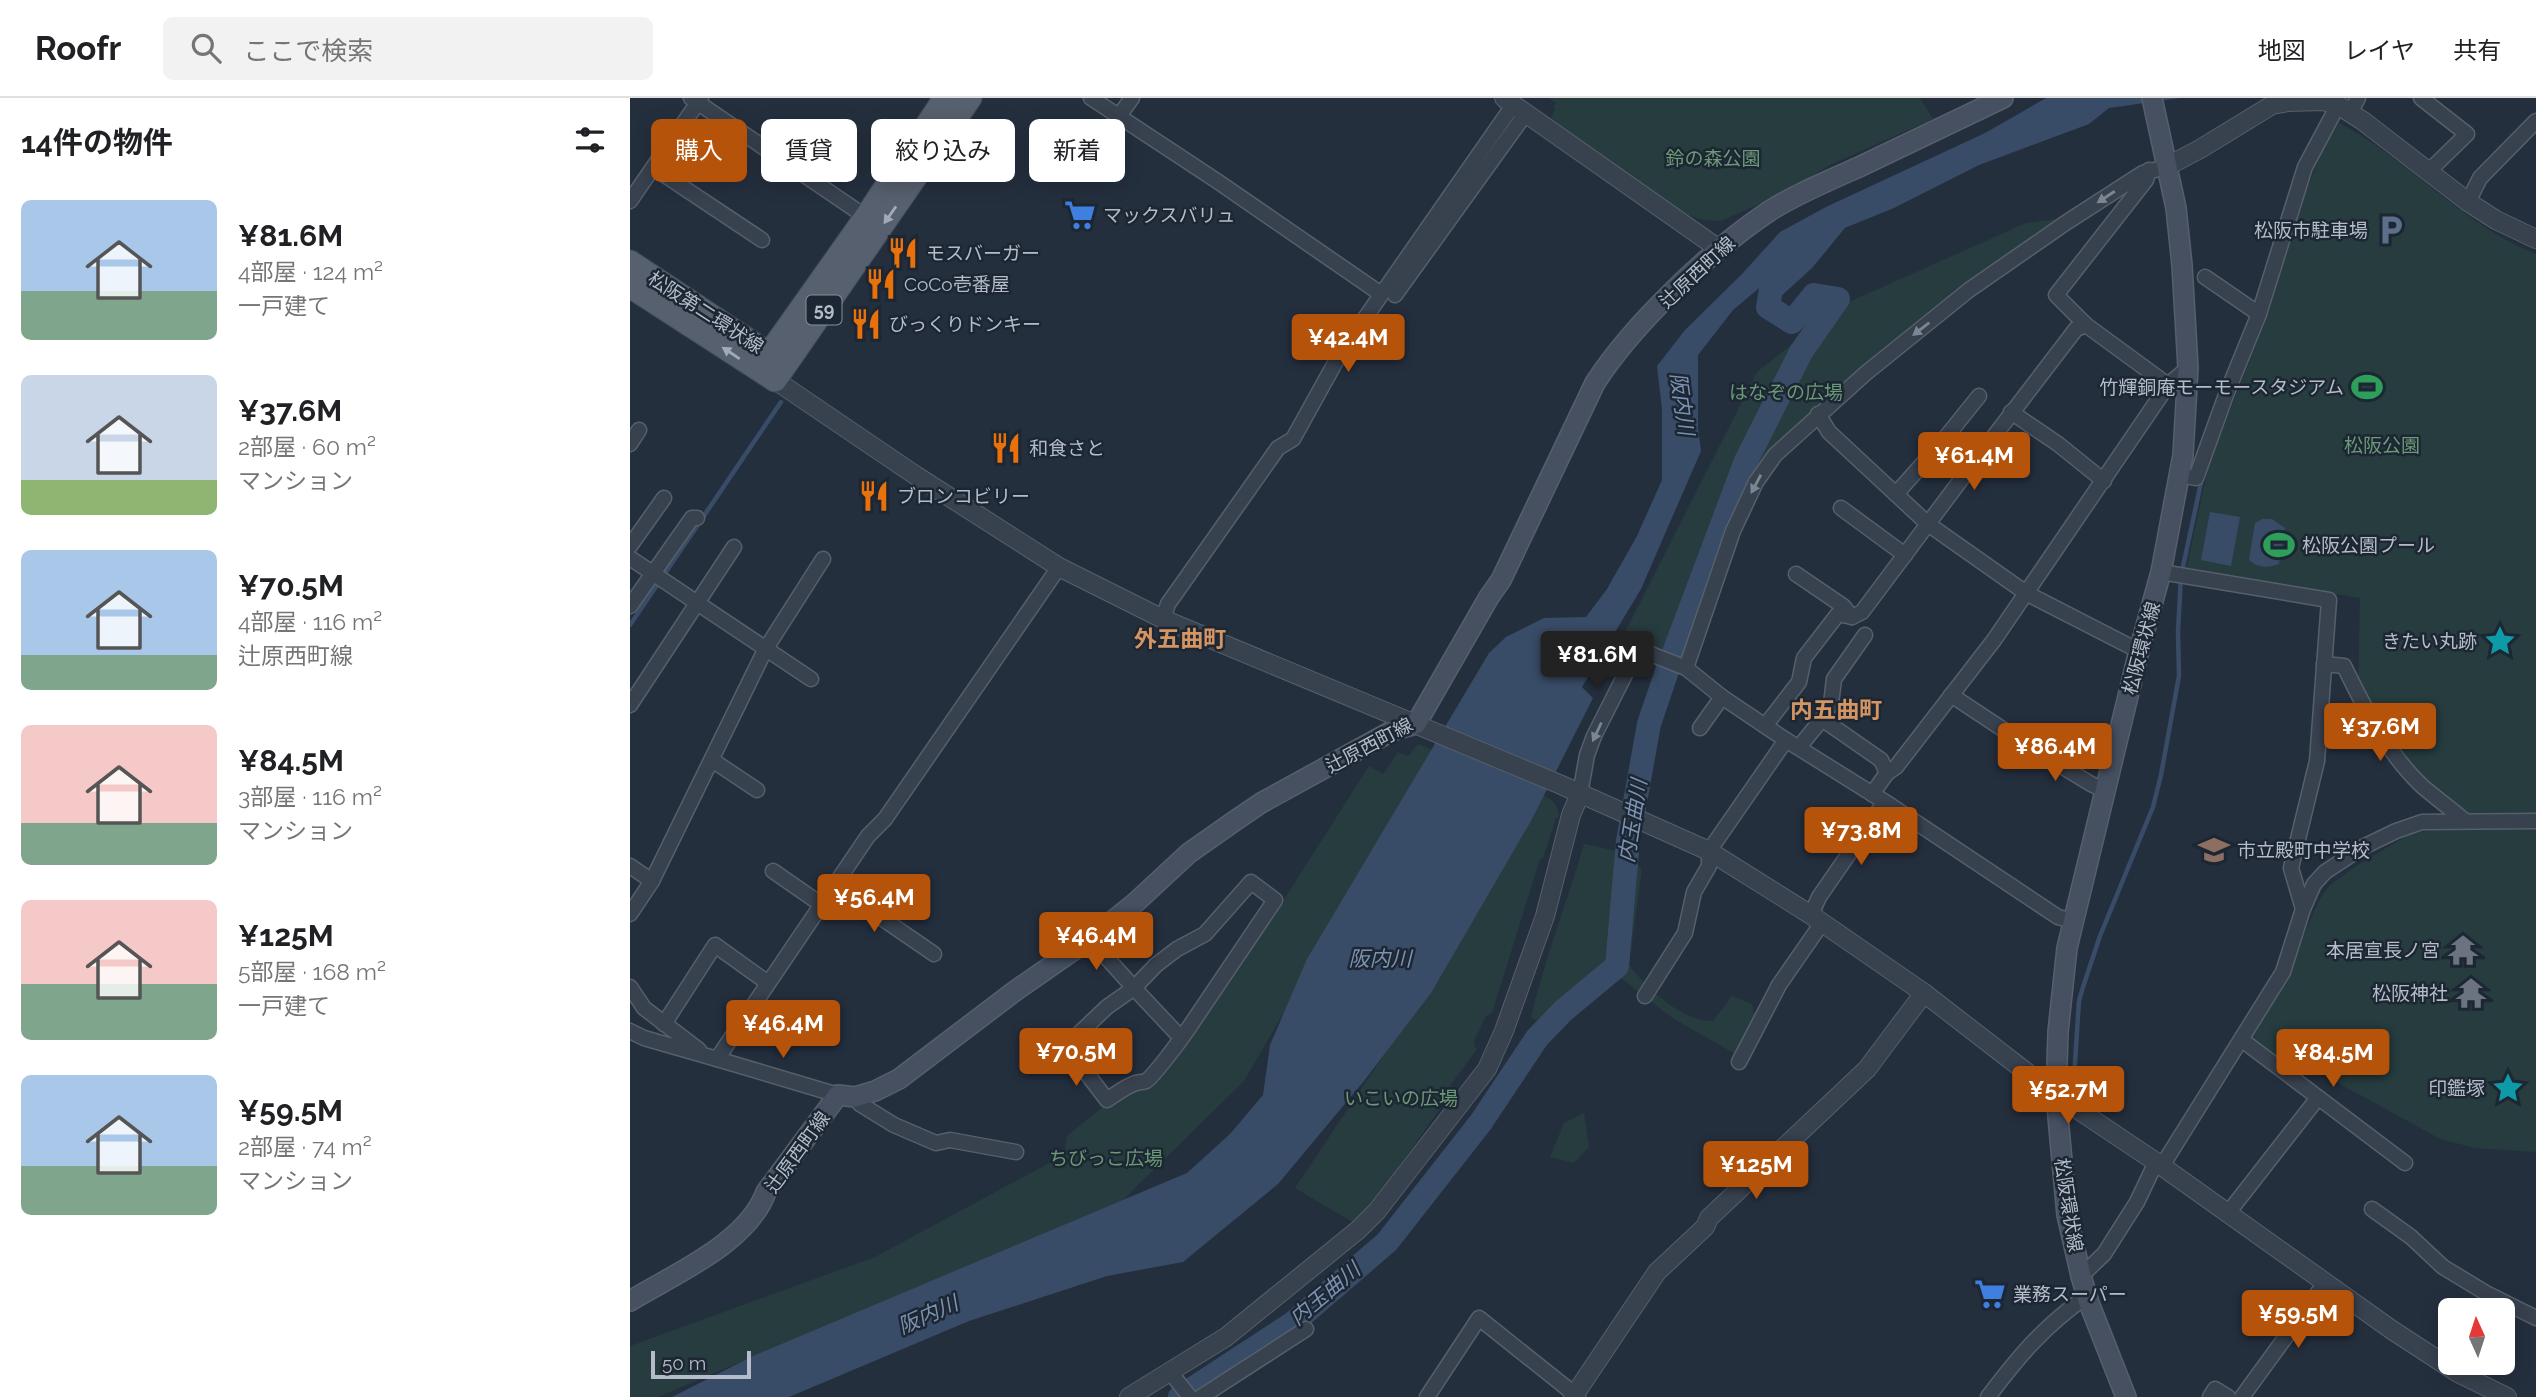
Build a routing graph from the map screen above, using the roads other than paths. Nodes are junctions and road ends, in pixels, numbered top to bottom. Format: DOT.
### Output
graph roads {
  1 [pos="945,98"];
  2 [pos="970,98"];
  3 [pos="1091,98"];
  4 [pos="1132,98"];
  5 [pos="2003,98"];
  6 [pos="2152,98"];
  7 [pos="2421,98"];
  8 [pos="696,99"];
  9 [pos="1515,105"];
  10 [pos="2345,105"];
  11 [pos="1119,116"];
  12 [pos="684,119"];
  13 [pos="2536,121"];
  14 [pos="2159,163"];
  15 [pos="651,172"];
  16 [pos="2429,172"];
  17 [pos="675,182"];
  18 [pos="630,201"];
  19 [pos="2468,202"];
  20 [pos="866,217"];
  21 [pos="2536,239"];
  22 [pos="762,240"];
  23 [pos="1719,249"];
  24 [pos="630,262"];
  25 [pos="2205,277"];
  26 [pos="630,286"];
  27 [pos="1388,294"];
  28 [pos="2259,314"];
  29 [pos="2086,325"];
  30 [pos="769,354"];
  31 [pos="2188,368"];
  32 [pos="775,380"];
  33 [pos="2168,385"];
  34 [pos="1979,396"];
  35 [pos="2011,412"];
  36 [pos="1818,414"];
  37 [pos="639,430"];
  38 [pos="1942,442"];
  39 [pos="630,444"];
  40 [pos="1972,466"];
  41 [pos="2179,475"];
  42 [pos="2104,481"];
  43 [pos="1896,494"];
  44 [pos="664,498"];
  45 [pos="1842,508"];
  46 [pos="697,517"];
  47 [pos="1928,524"];
  48 [pos="630,547"];
  49 [pos="734,547"];
  50 [pos="1905,555"];
  51 [pos="630,558"];
  52 [pos="823,559"];
  53 [pos="1059,567"];
  54 [pos="2161,572"];
  55 [pos="1797,574"];
  56 [pos="659,578"];
  57 [pos="2026,593"];
  58 [pos="698,605"];
  59 [pos="630,606"];
  60 [pos="1852,617"];
  61 [pos="1163,619"];
  62 [pos="1865,635"];
  63 [pos="765,650"];
  64 [pos="2139,651"];
  65 [pos="2324,664"];
  66 [pos="1682,666"];
  67 [pos="811,679"];
  68 [pos="1951,695"];
  69 [pos="1722,697"];
  70 [pos="630,705"];
  71 [pos="1822,719"];
  72 [pos="1416,724"];
  73 [pos="1765,726"];
  74 [pos="1700,728"];
  75 [pos="1786,740"];
  76 [pos="1804,741"];
  77 [pos="712,760"];
  78 [pos="1887,773"];
  79 [pos="757,790"];
  80 [pos="2106,791"];
  81 [pos="1580,794"];
  82 [pos="1878,798"];
  83 [pos="2465,821"];
  84 [pos="2536,821"];
  85 [pos="1709,851"];
  86 [pos="630,866"];
  87 [pos="773,871"];
  88 [pos="652,881"];
  89 [pos="835,886"];
  90 [pos="822,905"];
  91 [pos="2302,909"];
  92 [pos="630,914"];
  93 [pos="1816,919"];
  94 [pos="2073,921"];
  95 [pos="1094,936"];
  96 [pos="934,954"];
  97 [pos="768,983"];
  98 [pos="630,987"];
  99 [pos="1134,988"];
  100 [pos="1924,993"];
  101 [pos="1645,996"];
  102 [pos="664,1024"];
  103 [pos="630,1031"];
  104 [pos="1181,1038"];
  105 [pos="2242,1040"];
  106 [pos="711,1057"];
  107 [pos="1739,1062"];
  108 [pos="846,1096"];
  109 [pos="2056,1096"];
  110 [pos="2317,1099"];
  111 [pos="1016,1152"];
  112 [pos="2405,1163"];
  113 [pos="2159,1164"];
  114 [pos="2372,1209"];
  115 [pos="2228,1213"];
  116 [pos="2081,1276"];
  117 [pos="2325,1283"];
  118 [pos="2087,1296"];
  119 [pos="630,1301"];
  120 [pos="2536,1318"];
  121 [pos="1306,1329"];
  122 [pos="1180,1385"];
  123 [pos="1575,1396"];
  124 [pos="1129,1397"];
  125 [pos="1201,1397"];
  126 [pos="1427,1397"];
  127 [pos="1988,1397"];
  128 [pos="2126,1397"];
  129 [pos="2210,1397"];
  130 [pos="2228,1397"];
  131 [pos="2242,1397"];
  132 [pos="2507,1397"];
  1 -- 20 [label="main road, 松阪第二環状線 / 59"];
  2 -- 32 [label="main road, 松阪第二環状線 / 59, one-way"];
  3 -- 11 [label="street"];
  4 -- 11 [label="street"];
  5 -- 23 [label="main road, 辻原西町線"];
  6 -- 14 [label="main road, 松阪環状線"];
  7 -- 16 [label="street"];
  8 -- 12 [label="street"];
  8 -- 20 [label="street"];
  9 -- 23 [label="street"];
  9 -- 27 [label="street"];
  10 -- 14 [label="street"];
  10 -- 16 [label="street"];
  10 -- 28 [label="street"];
  11 -- 27 [label="street"];
  13 -- 19 [label="street"];
  14 -- 29 [label="street"];
  14 -- 31 [label="main road, 松阪環状線"];
  14 -- 36 [label="street, one-way"];
  15 -- 18 [label="street"];
  16 -- 19 [label="street"];
  17 -- 22 [label="street"];
  19 -- 21 [label="street"];
  20 -- 30 [label="main road, 松阪第二環状線 / 59"];
  23 -- 72 [label="main road, 辻原西町線"];
  24 -- 30 [label="main road, 松阪第二環状線"];
  25 -- 28 [label="street"];
  32 -- 26 [label="main road, 松阪第二環状線, one-way"];
  27 -- 61 [label="street"];
  28 -- 41 [label="street"];
  29 -- 33 [label="street"];
  29 -- 35 [label="street"];
  30 -- 32 [label="street"];
  31 -- 33 [label="street"];
  31 -- 41 [label="main road, 松阪環状線"];
  32 -- 53 [label="street"];
  33 -- 42 [label="street"];
  34 -- 38 [label="street"];
  35 -- 40 [label="street"];
  35 -- 42 [label="street"];
  36 -- 43 [label="street"];
  36 -- 66 [label="street, one-way"];
  37 -- 39 [label="street"];
  38 -- 40 [label="street"];
  38 -- 43 [label="street"];
  40 -- 47 [label="street"];
  41 -- 54 [label="main road, 松阪環状線"];
  42 -- 57 [label="street"];
  43 -- 47 [label="street"];
  44 -- 48 [label="street"];
  45 -- 50 [label="street"];
  46 -- 56 [label="street"];
  47 -- 50 [label="street"];
  47 -- 57 [label="street"];
  49 -- 58 [label="street"];
  50 -- 60 [label="street"];
  51 -- 56 [label="street"];
  52 -- 63 [label="street"];
  53 -- 61 [label="street"];
  53 -- 89 [label="street"];
  54 -- 64 [label="main road, 松阪環状線"];
  54 -- 65 [label="street"];
  55 -- 60 [label="street"];
  56 -- 58 [label="street"];
  56 -- 59 [label="street"];
  57 -- 64 [label="street"];
  57 -- 68 [label="street"];
  58 -- 63 [label="street"];
  58 -- 70 [label="street"];
  60 -- 73 [label="street"];
  61 -- 72 [label="street"];
  62 -- 71 [label="street"];
  63 -- 67 [label="street"];
  63 -- 77 [label="street"];
  64 -- 80 [label="main road, 松阪環状線"];
  65 -- 83 [label="street"];
  65 -- 91 [label="street"];
  66 -- 69 [label="street"];
  66 -- 81 [label="street, one-way"];
  68 -- 78 [label="street"];
  68 -- 80 [label="street"];
  69 -- 73 [label="street"];
  69 -- 74 [label="street"];
  71 -- 76 [label="street"];
  71 -- 78 [label="street"];
  72 -- 81 [label="street"];
  72 -- 95 [label="main road, 辻原西町線"];
  73 -- 75 [label="street"];
  75 -- 82 [label="street"];
  75 -- 85 [label="street"];
  77 -- 79 [label="street"];
  77 -- 88 [label="street"];
  78 -- 82 [label="street"];
  80 -- 94 [label="main road, 松阪環状線"];
  81 -- 85 [label="street"];
  81 -- 122 [label="street"];
  82 -- 93 [label="street"];
  82 -- 94 [label="street"];
  83 -- 84 [label="street"];
  83 -- 91 [label="street"];
  85 -- 93 [label="street"];
  85 -- 101 [label="street"];
  86 -- 88 [label="street"];
  87 -- 90 [label="street"];
  88 -- 92 [label="street"];
  89 -- 90 [label="street"];
  89 -- 96 [label="street"];
  90 -- 97 [label="street"];
  91 -- 105 [label="street"];
  93 -- 100 [label="street"];
  93 -- 107 [label="street"];
  94 -- 109 [label="main road, 松阪環状線"];
  95 -- 99 [label="street"];
  95 -- 108 [label="main road, 辻原西町線"];
  97 -- 102 [label="street"];
  97 -- 106 [label="street"];
  98 -- 102 [label="street"];
  99 -- 104 [label="street"];
  99 -- 104 [label="street"];
  99 -- 104 [label="street"];
  100 -- 109 [label="street"];
  100 -- 123 [label="street"];
  102 -- 106 [label="street"];
  103 -- 106 [label="street"];
  105 -- 110 [label="street"];
  105 -- 113 [label="street"];
  106 -- 108 [label="street"];
  108 -- 111 [label="street"];
  108 -- 119 [label="main road, 辻原西町線"];
  109 -- 113 [label="street"];
  109 -- 116 [label="main road, 松阪環状線"];
  110 -- 112 [label="street"];
  110 -- 115 [label="street"];
  113 -- 115 [label="street"];
  113 -- 116 [label="street"];
  114 -- 120 [label="street"];
  115 -- 117 [label="street"];
  116 -- 118 [label="main road, 松阪環状線"];
  117 -- 131 [label="street"];
  117 -- 132 [label="street"];
  118 -- 127 [label="street"];
  118 -- 128 [label="main road, 松阪環状線"];
  121 -- 125 [label="street"];
  122 -- 124 [label="street"];
  123 -- 126 [label="street"];
  129 -- 130 [label="street"];
}
